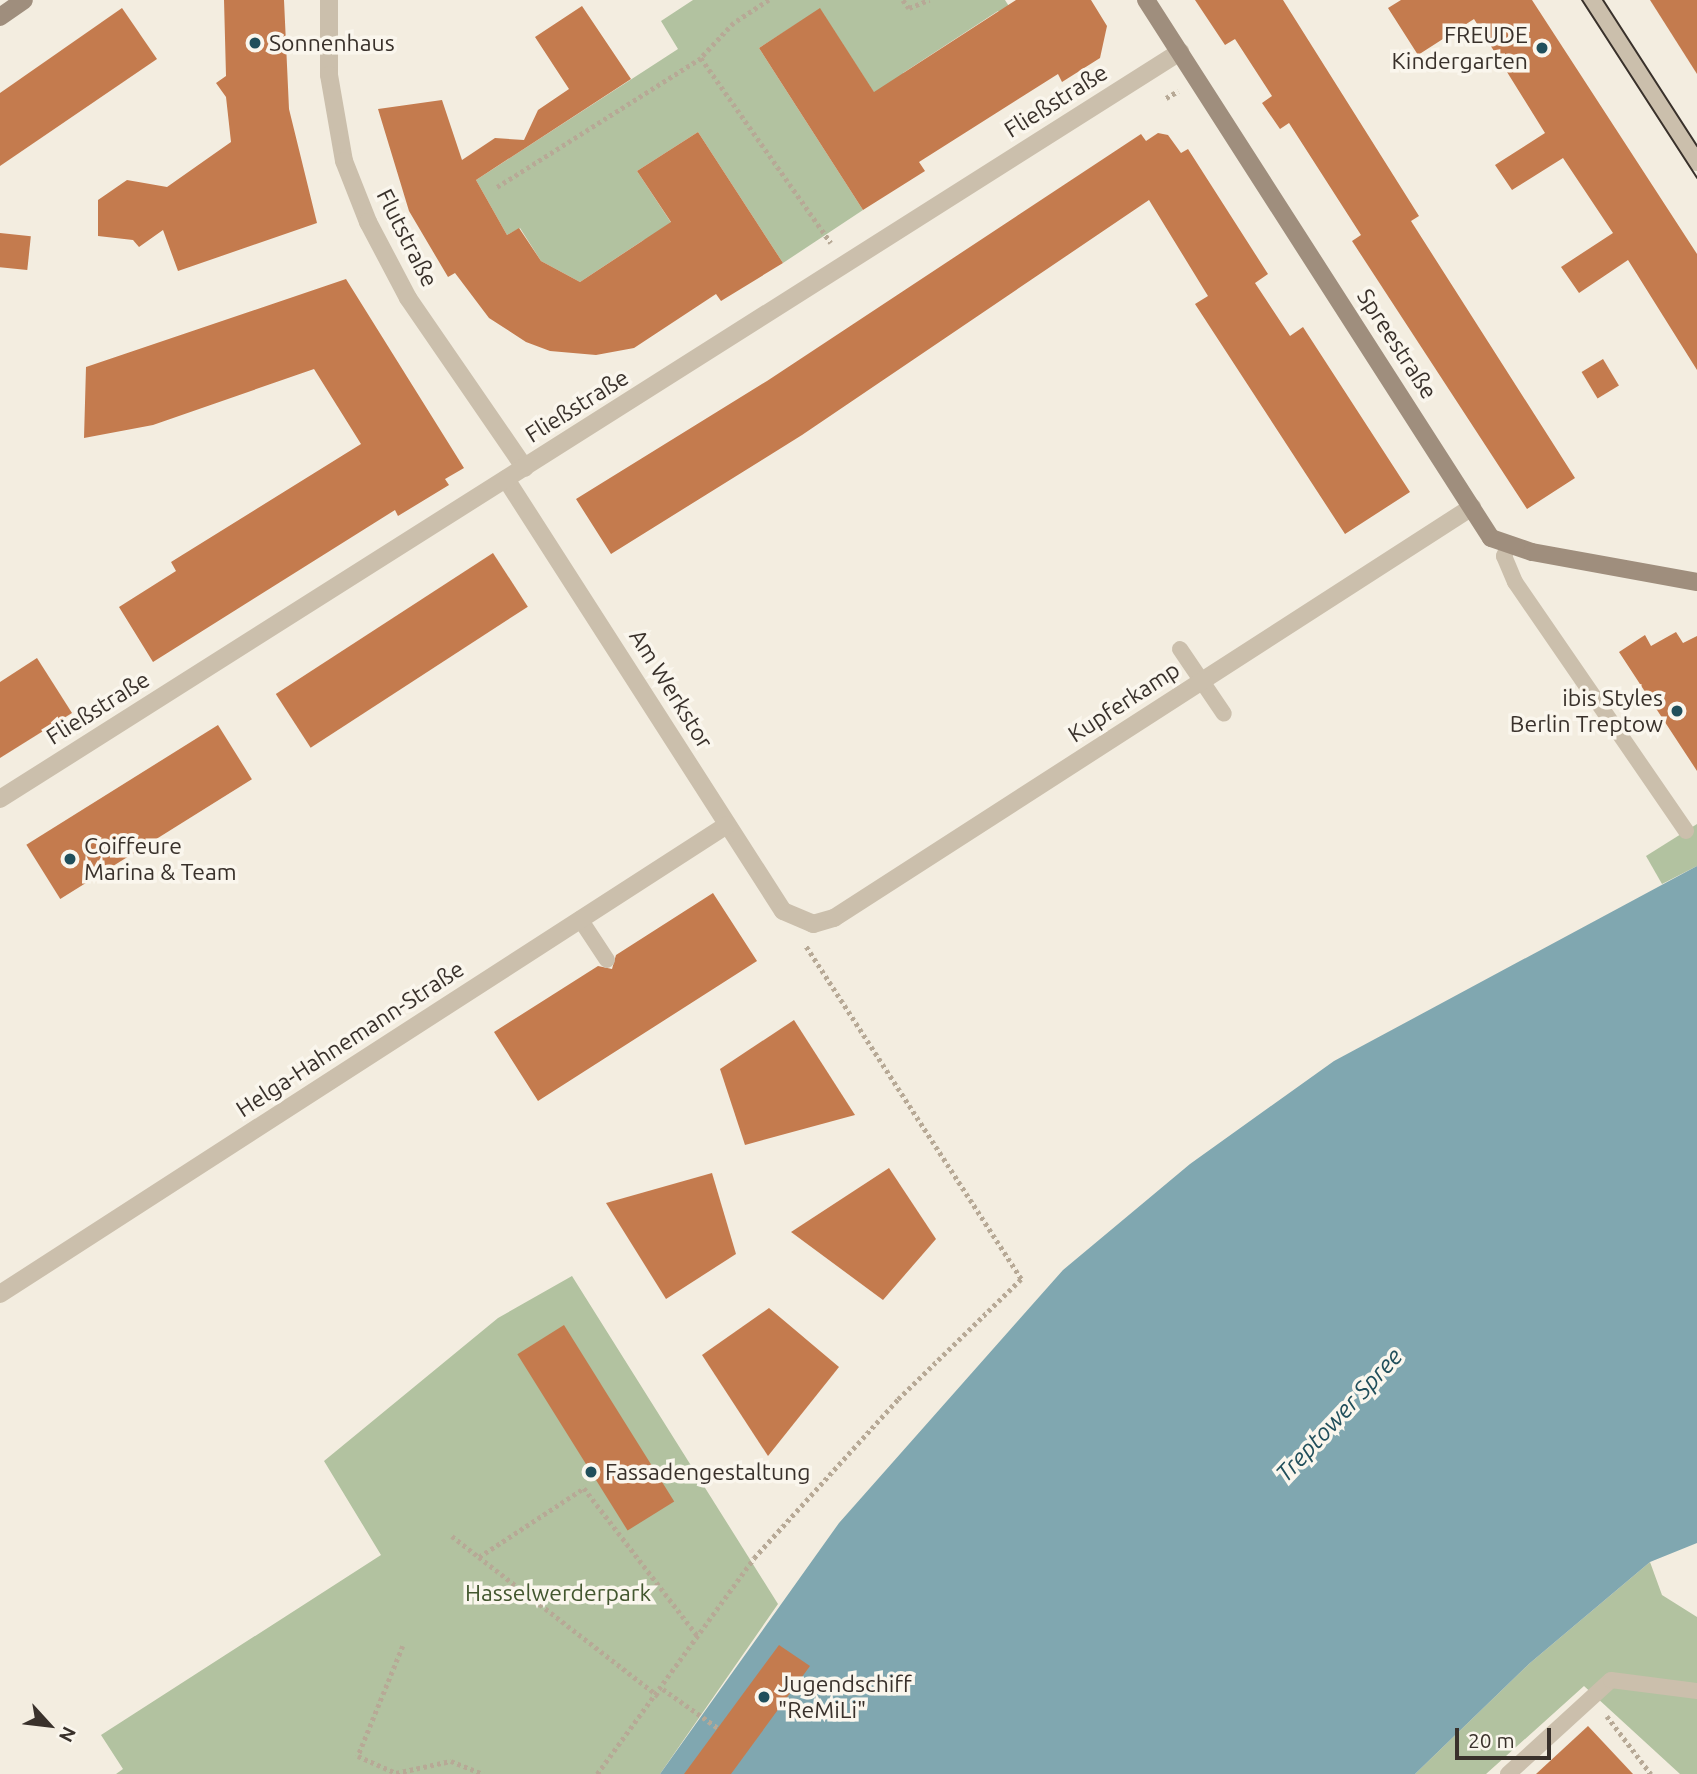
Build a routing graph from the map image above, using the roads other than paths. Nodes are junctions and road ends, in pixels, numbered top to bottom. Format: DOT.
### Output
graph roads {
  1 [pos="24,0"];
  2 [pos="329,0"];
  3 [pos="1146,0"];
  4 [pos="1592,0"];
  5 [pos="0,17"];
  6 [pos="1180,52"];
  7 [pos="1697,162"];
  8 [pos="525,468"];
  9 [pos="506,480"];
  10 [pos="1472,507"];
  11 [pos="1508,547"];
  12 [pos="1697,582"];
  13 [pos="1180,649"];
  14 [pos="1202,681"];
  15 [pos="1224,714"];
  16 [pos="0,799"];
  17 [pos="727,825"];
  18 [pos="1686,831"];
  19 [pos="580,919"];
  20 [pos="797,921"];
  21 [pos="607,960"];
  22 [pos="0,1294"];
  23 [pos="1697,1691"];
  24 [pos="1508,1774"];
  1 -- 5 [label="main road"];
  2 -- 8 [label="street, Flutstraße"];
  3 -- 6 [label="main road, Spreestraße"];
  4 -- 7 [label="street"];
  6 -- 8 [label="street, Fließstraße"];
  6 -- 10 [label="main road, Spreestraße"];
  8 -- 9 [label="street, Fließstraße"];
  9 -- 16 [label="street, Fließstraße"];
  9 -- 17 [label="street, Am Werkstor"];
  10 -- 11 [label="main road, Spreestraße"];
  10 -- 14 [label="street, Kupferkamp"];
  11 -- 12 [label="main road"];
  11 -- 18 [label="lane"];
  13 -- 14 [label="lane"];
  14 -- 15 [label="lane"];
  14 -- 20 [label="street, Kupferkamp"];
  17 -- 19 [label="street, Helga-Hahnemann-Straße"];
  17 -- 20 [label="street, Am Werkstor"];
  19 -- 21 [label="lane"];
  19 -- 22 [label="street, Helga-Hahnemann-Straße"];
  23 -- 24 [label="lane"];
}
